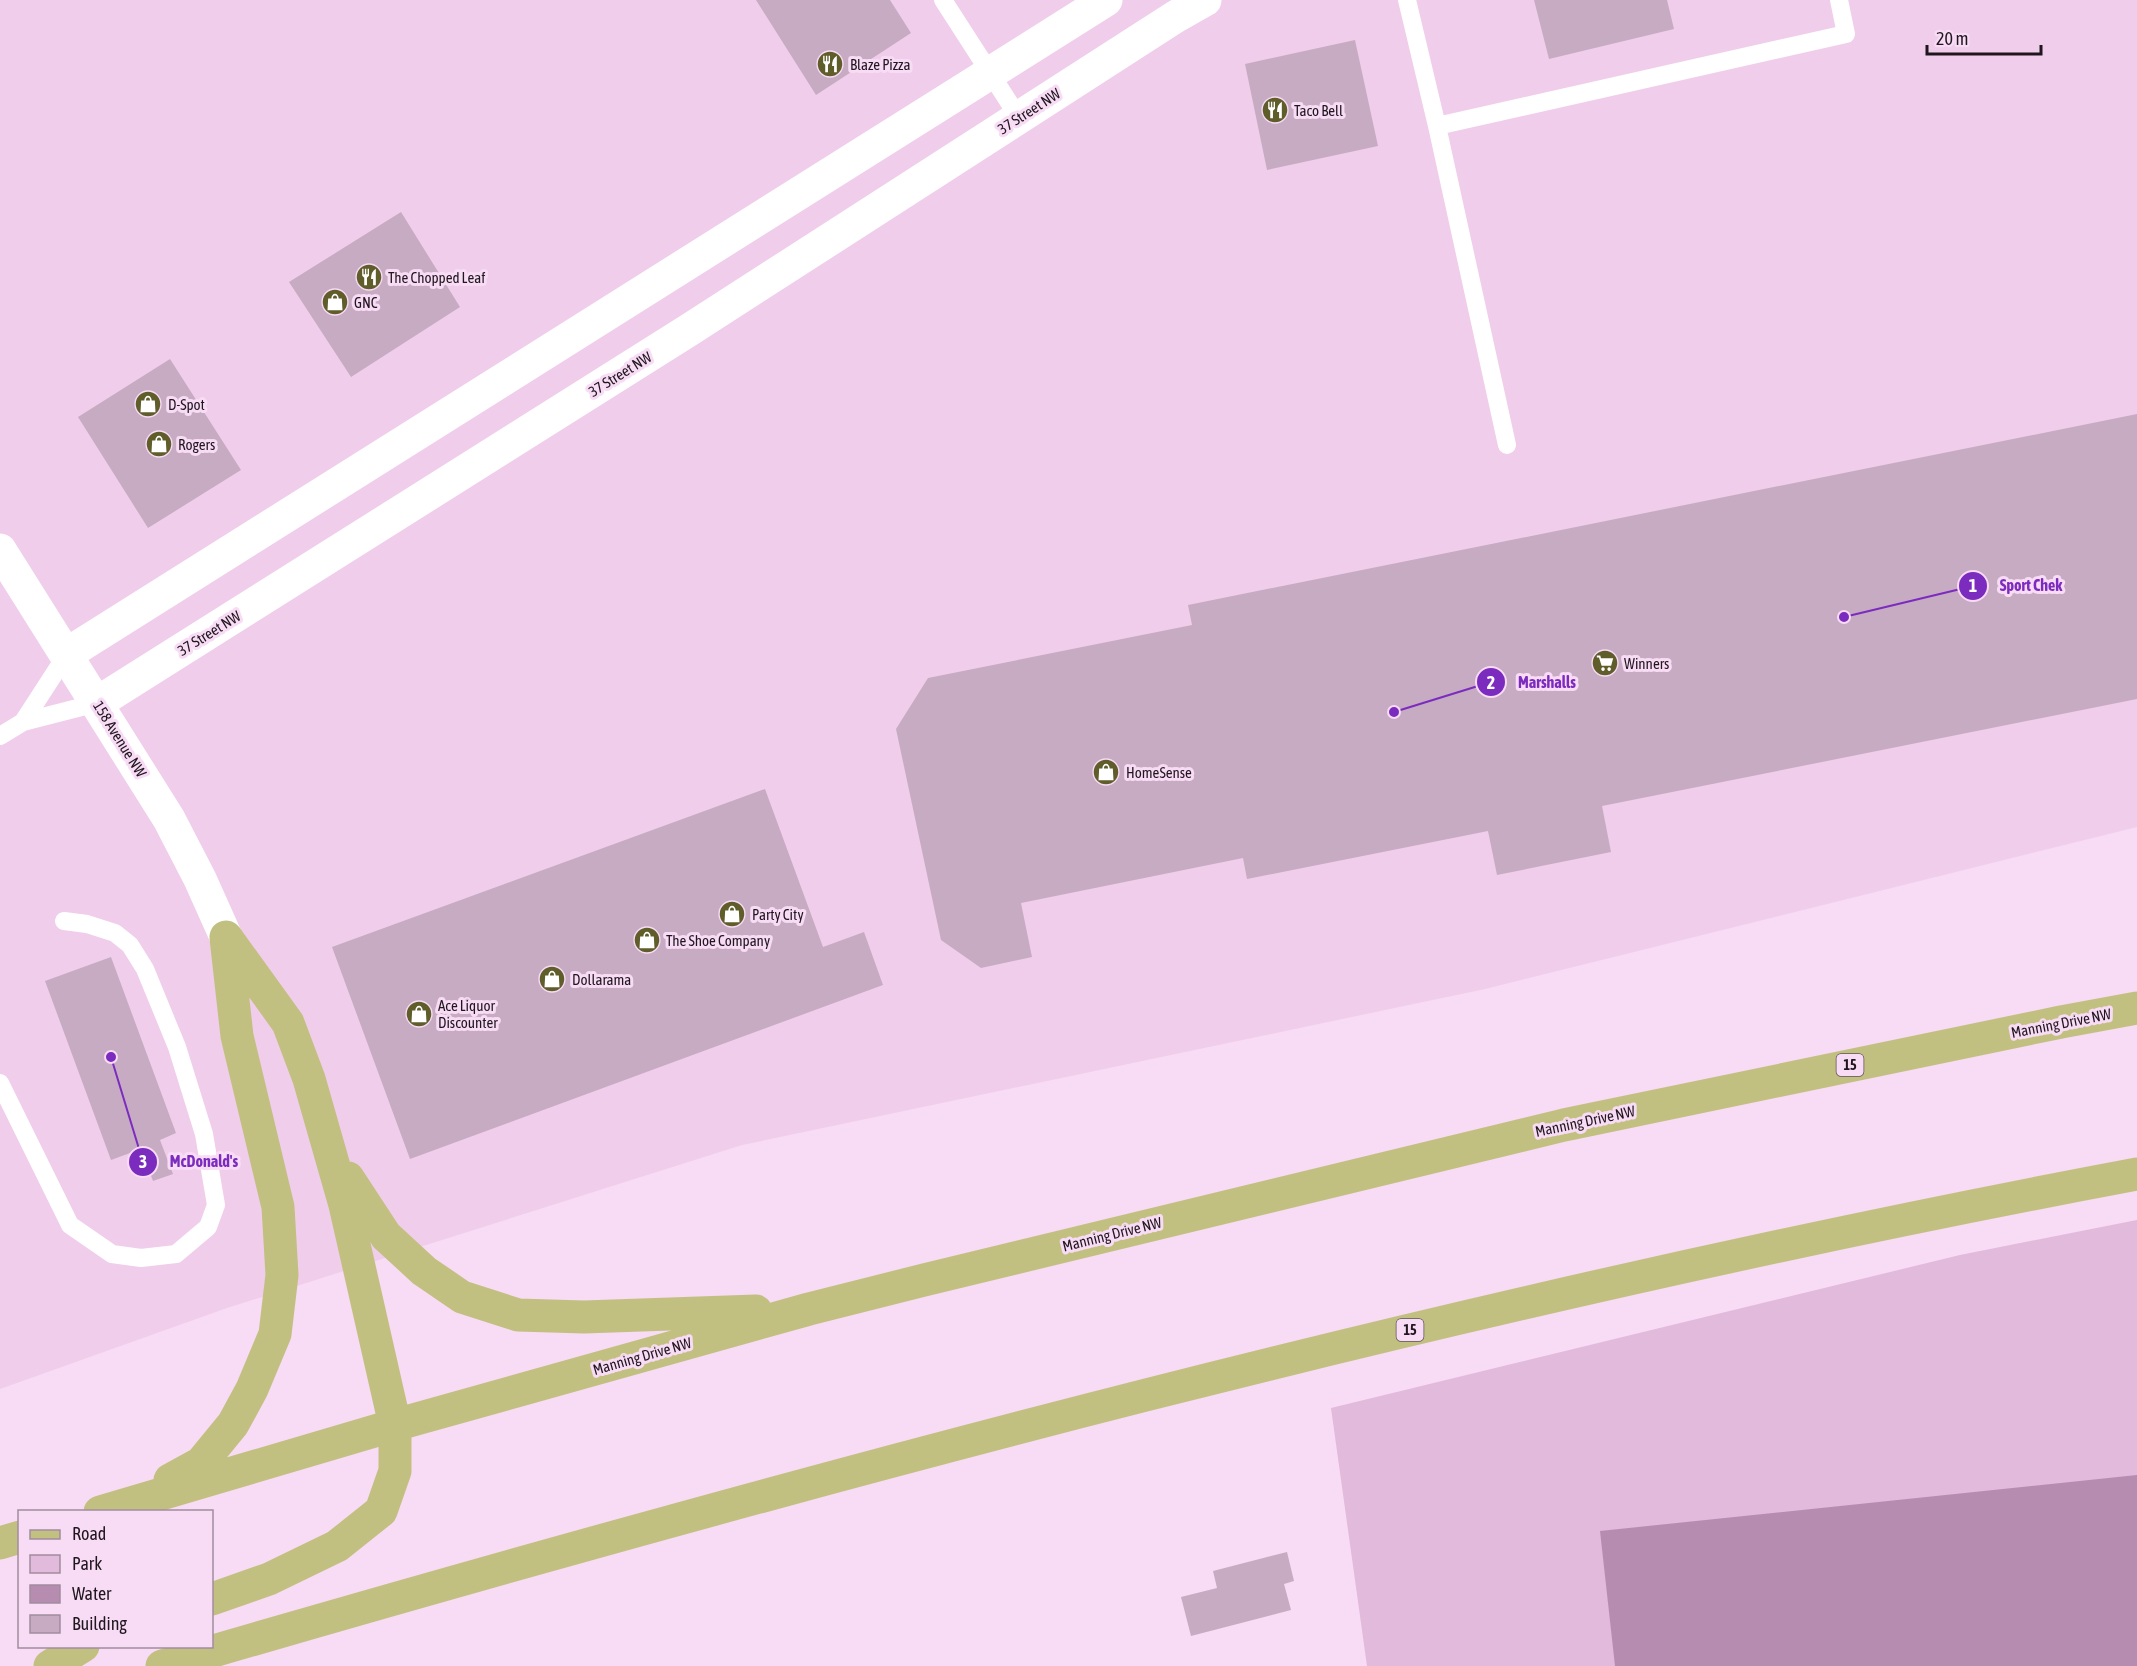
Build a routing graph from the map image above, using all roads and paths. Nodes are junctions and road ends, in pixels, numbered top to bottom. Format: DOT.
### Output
graph roads {
  1 [pos="943,0"];
  2 [pos="1106,0"];
  3 [pos="1205,0"];
  4 [pos="1407,0"];
  5 [pos="1839,0"];
  6 [pos="989,72"];
  7 [pos="1019,118"];
  8 [pos="1437,126"];
  9 [pos="1507,445"];
  10 [pos="0,550"];
  11 [pos="67,654"];
  12 [pos="98,703"];
  13 [pos="23,722"];
  14 [pos="0,736"];
  15 [pos="64,921"];
  16 [pos="226,936"];
  17 [pos="2137,1008"];
  18 [pos="0,1083"];
  19 [pos="330,1147"];
  20 [pos="2137,1174"];
  21 [pos="809,1309"];
  22 [pos="395,1425"];
  23 [pos="132,1502"];
  24 [pos="106,1510"];
  25 [pos="18,1538"];
  26 [pos="0,1543"];
  27 [pos="213,1599"];
  28 [pos="81,1648"];
  29 [pos="50,1666"];
  30 [pos="162,1666"];
  1 -- 6 [label="lane"];
  2 -- 6 [label="street, 37 Street NW"];
  3 -- 7 [label="street, 37 Street NW"];
  4 -- 8 [label="lane"];
  5 -- 8 [label="lane"];
  6 -- 7 [label="lane"];
  6 -- 11 [label="street, 37 Street NW"];
  7 -- 12 [label="street, 37 Street NW"];
  8 -- 9 [label="lane"];
  10 -- 11 [label="street, 158 Avenue NW"];
  11 -- 12 [label="street, 158 Avenue NW"];
  11 -- 13 [label="lane, 37 Street NW"];
  12 -- 13 [label="lane, 37 Street NW"];
  12 -- 16 [label="street, 158 Avenue NW"];
  13 -- 14 [label="lane, 37 Street NW"];
  15 -- 18 [label="lane"];
  16 -- 19 [label="main road"];
  16 -- 23 [label="main road"];
  17 -- 21 [label="main road, Manning Drive NW / 15"];
  19 -- 21 [label="main road"];
  19 -- 22 [label="main road"];
  20 -- 30 [label="main road, 15"];
  21 -- 22 [label="main road, Manning Drive NW"];
  22 -- 23 [label="main road, Manning Drive NW"];
  22 -- 27 [label="main road"];
  23 -- 24 [label="main road, Manning Drive NW"];
  25 -- 26 [label="main road"];
  28 -- 29 [label="main road"];
}
